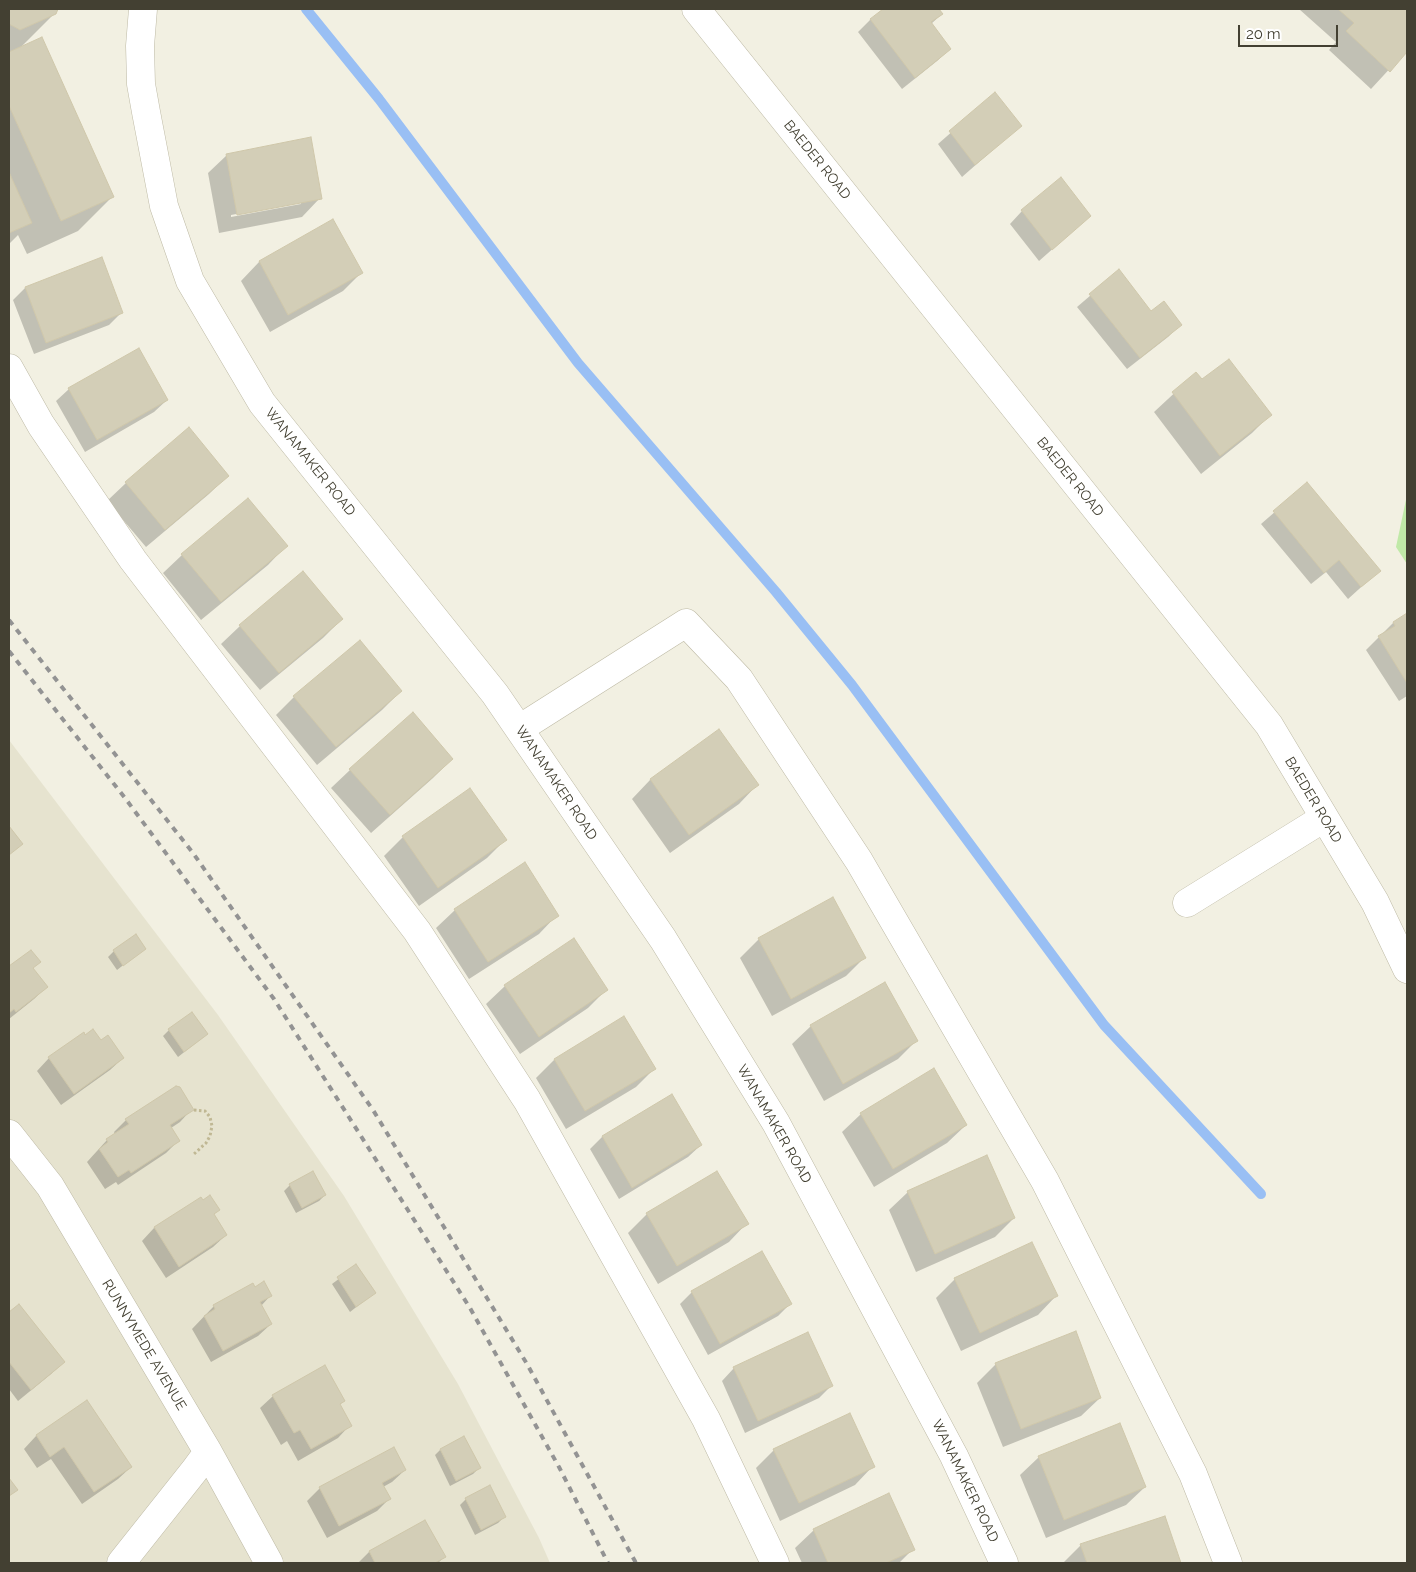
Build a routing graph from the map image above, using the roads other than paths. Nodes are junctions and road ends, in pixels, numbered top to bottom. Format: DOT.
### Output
graph roads {
  1 [pos="143,9"];
  2 [pos="696,9"];
  3 [pos="9,368"];
  4 [pos="519,730"];
  5 [pos="1324,818"];
  6 [pos="1187,903"];
  7 [pos="1407,969"];
  8 [pos="9,1134"];
  9 [pos="208,1452"];
  10 [pos="121,1563"];
  11 [pos="269,1563"];
  12 [pos="775,1563"];
  13 [pos="1004,1563"];
  14 [pos="1228,1563"];
  1 -- 4 [label="street, WANAMAKER ROAD"];
  2 -- 5 [label="street, BAEDER ROAD"];
  3 -- 12 [label="street"];
  4 -- 13 [label="street, WANAMAKER ROAD"];
  4 -- 14 [label="street"];
  5 -- 6 [label="street"];
  5 -- 7 [label="street, BAEDER ROAD"];
  8 -- 9 [label="street, RUNNYMEDE AVENUE"];
  9 -- 10 [label="street"];
  9 -- 11 [label="street, RUNNYMEDE AVENUE"];
}
